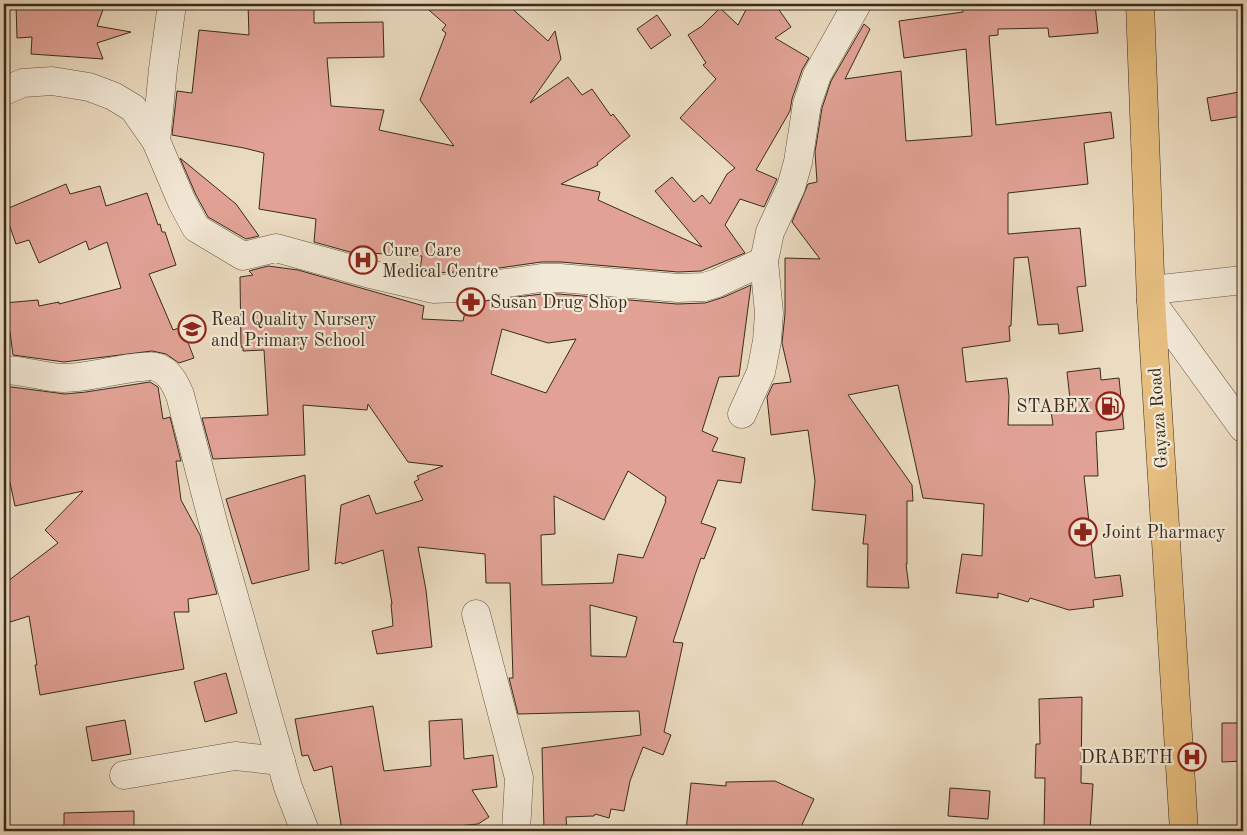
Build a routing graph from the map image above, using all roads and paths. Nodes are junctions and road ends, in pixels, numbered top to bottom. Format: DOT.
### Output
graph roads {
  1 [pos="172,4"];
  2 [pos="857,4"];
  3 [pos="1140,4"];
  4 [pos="4,91"];
  5 [pos="156,141"];
  6 [pos="764,261"];
  7 [pos="1243,280"];
  8 [pos="1152,296"];
  9 [pos="4,370"];
  10 [pos="742,414"];
  11 [pos="1243,428"];
  12 [pos="476,614"];
  13 [pos="281,761"];
  14 [pos="124,775"];
  15 [pos="304,831"];
  16 [pos="516,831"];
  17 [pos="1184,831"];
  1 -- 5 [label="street"];
  2 -- 6 [label="street"];
  3 -- 8 [label="main road, Gayaza Road"];
  4 -- 5 [label="street"];
  5 -- 6 [label="street"];
  6 -- 10 [label="street"];
  7 -- 8 [label="street"];
  8 -- 11 [label="street"];
  8 -- 17 [label="main road, Gayaza Road"];
  9 -- 13 [label="street"];
  12 -- 16 [label="street"];
  13 -- 14 [label="street"];
  13 -- 15 [label="street"];
}
